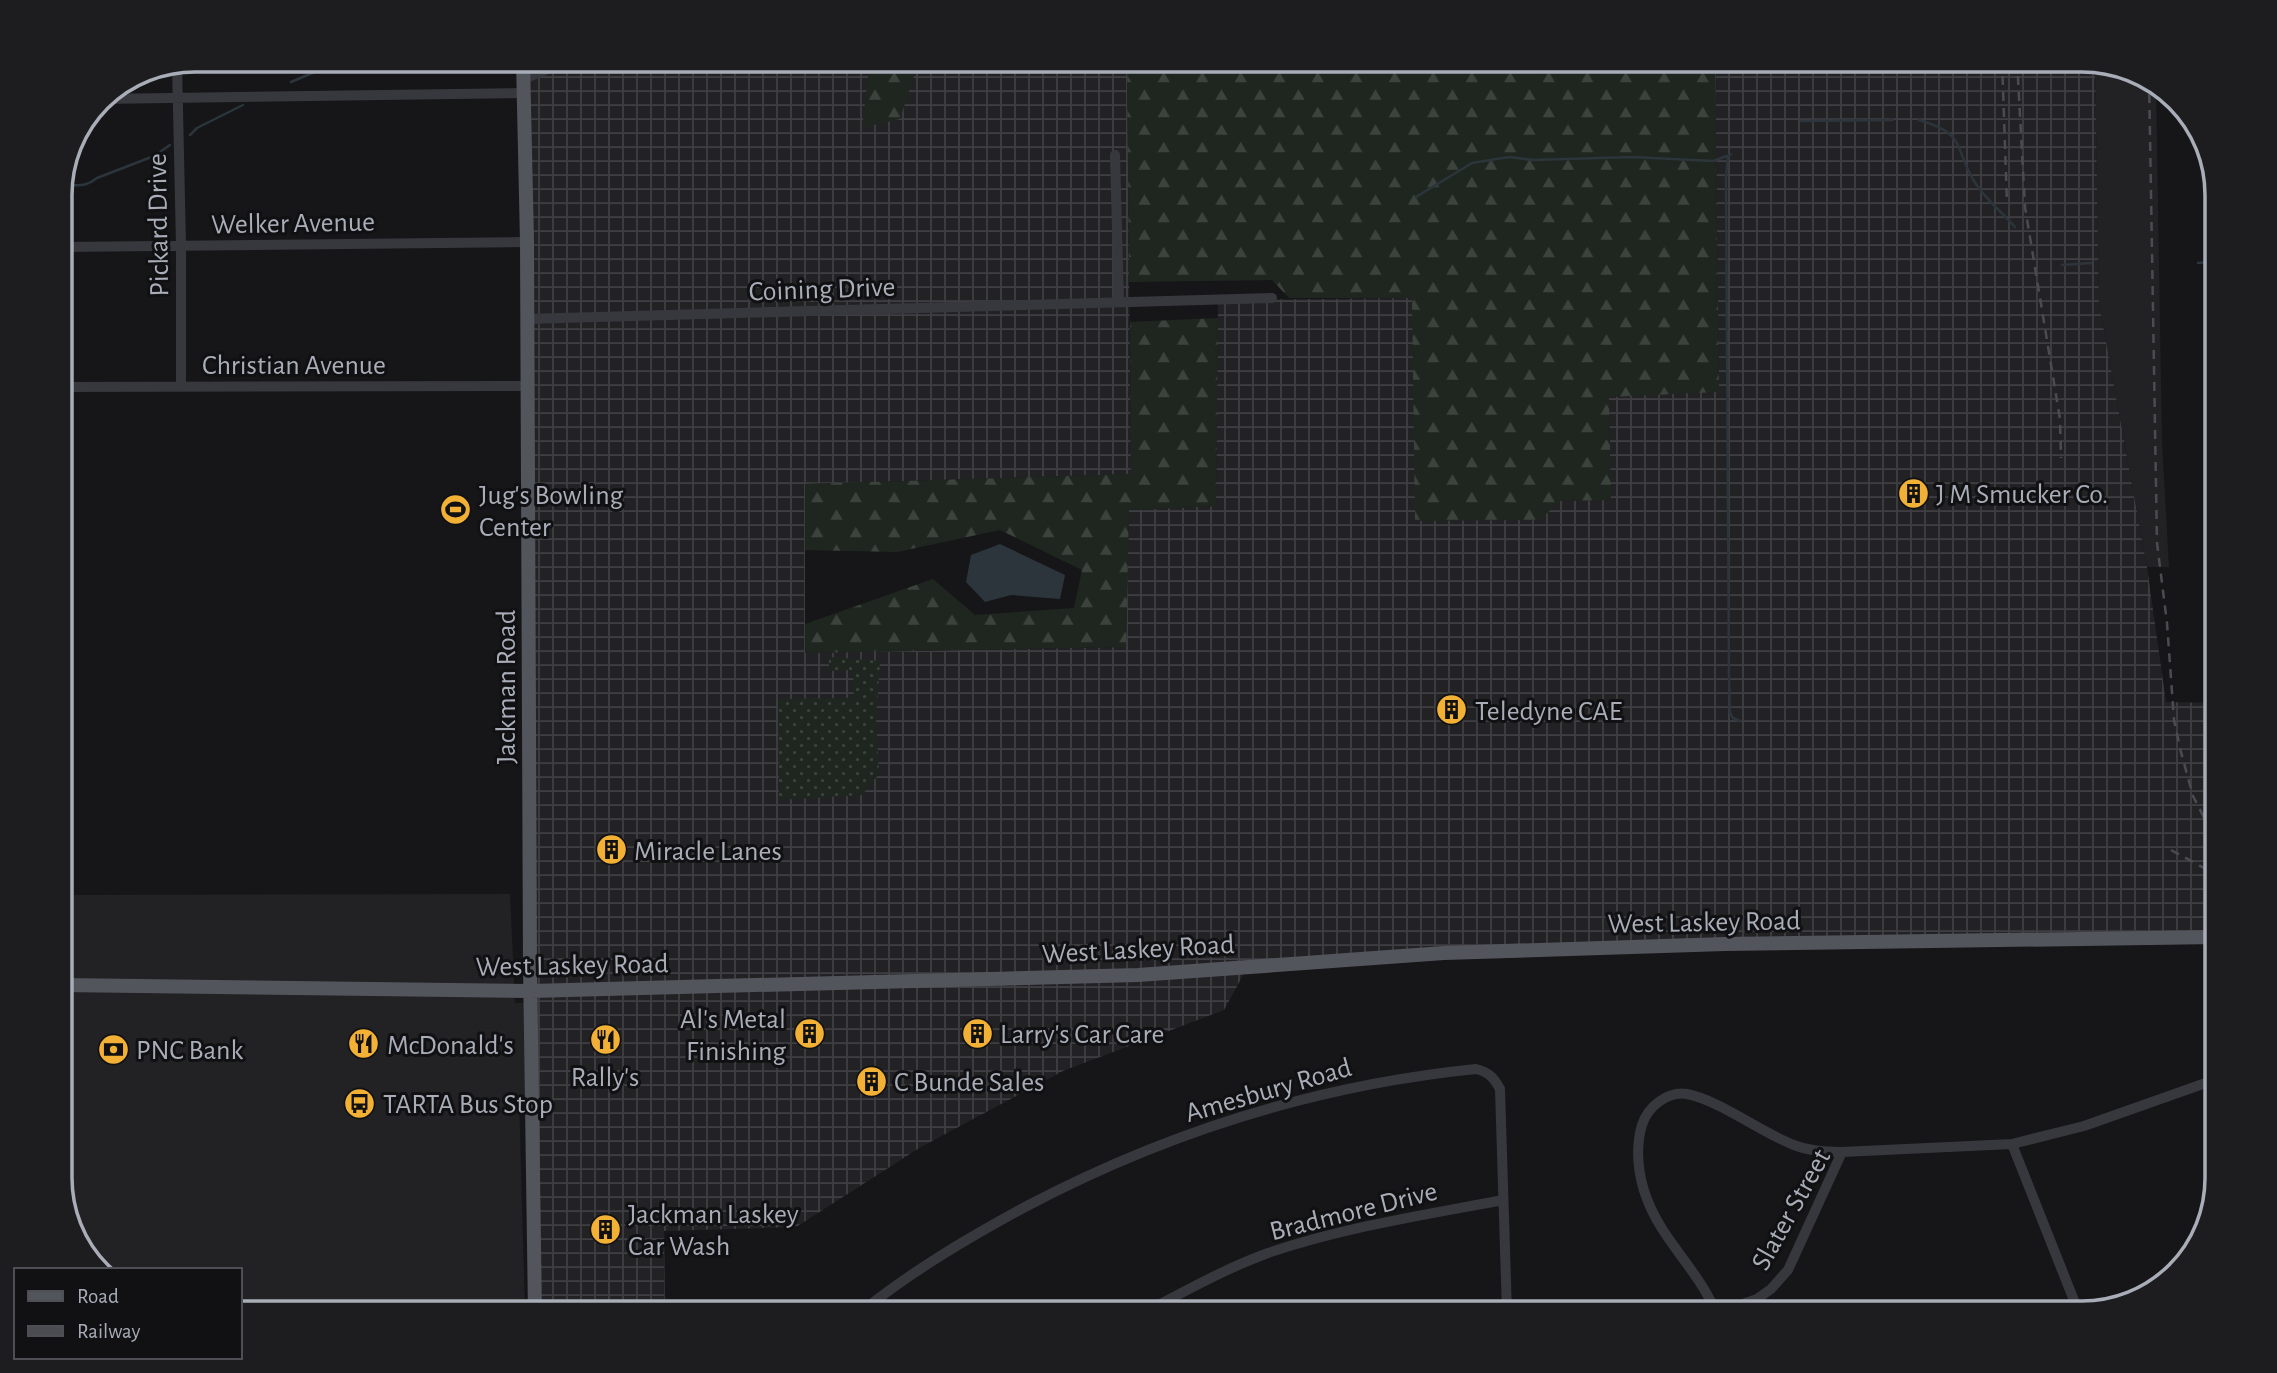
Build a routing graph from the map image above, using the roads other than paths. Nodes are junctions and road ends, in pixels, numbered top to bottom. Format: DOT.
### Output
graph roads {
  1 [pos="523,72"];
  2 [pos="548,72"];
  3 [pos="177,73"];
  4 [pos="523,86"];
  5 [pos="177,98"];
  6 [pos="118,99"];
  7 [pos="1115,155"];
  8 [pos="527,242"];
  9 [pos="181,246"];
  10 [pos="72,247"];
  11 [pos="1272,298"];
  12 [pos="1119,302"];
  13 [pos="527,319"];
  14 [pos="527,386"];
  15 [pos="72,387"];
  16 [pos="181,387"];
  17 [pos="2205,937"];
  18 [pos="72,985"];
  19 [pos="531,991"];
  20 [pos="2205,1083"];
  21 [pos="2012,1144"];
  22 [pos="1842,1152"];
  23 [pos="1503,1200"];
  24 [pos="535,1301"];
  25 [pos="878,1301"];
  26 [pos="1168,1301"];
  27 [pos="1507,1301"];
  28 [pos="1709,1301"];
  29 [pos="1752,1301"];
  30 [pos="2077,1301"];
  1 -- 4 [label="main road, Jackman Road"];
  2 -- 4 [label="street"];
  3 -- 5 [label="street, Pickard Drive"];
  4 -- 5 [label="street"];
  4 -- 8 [label="main road, Jackman Road"];
  5 -- 6 [label="street"];
  5 -- 9 [label="street, Pickard Drive"];
  7 -- 12 [label="street"];
  8 -- 9 [label="street, Welker Avenue"];
  8 -- 13 [label="main road, Jackman Road"];
  9 -- 10 [label="street, Welker Avenue"];
  9 -- 16 [label="street, Pickard Drive"];
  11 -- 12 [label="street, Coining Drive"];
  12 -- 13 [label="street, Coining Drive"];
  13 -- 14 [label="main road, Jackman Road"];
  14 -- 16 [label="street, Christian Avenue"];
  14 -- 19 [label="main road, Jackman Road"];
  15 -- 16 [label="street, Christian Avenue"];
  17 -- 19 [label="main road, West Laskey Road"];
  18 -- 19 [label="main road, West Laskey Road"];
  19 -- 24 [label="main road, Jackman Road"];
  20 -- 21 [label="street, Slater Street"];
  21 -- 22 [label="street, Slater Street"];
  21 -- 30 [label="street"];
  22 -- 28 [label="street"];
  22 -- 29 [label="street, Slater Street"];
  23 -- 25 [label="street, Amesbury Road"];
  23 -- 26 [label="street, Bradmore Drive"];
  23 -- 27 [label="street, Amesbury Road"];
}
